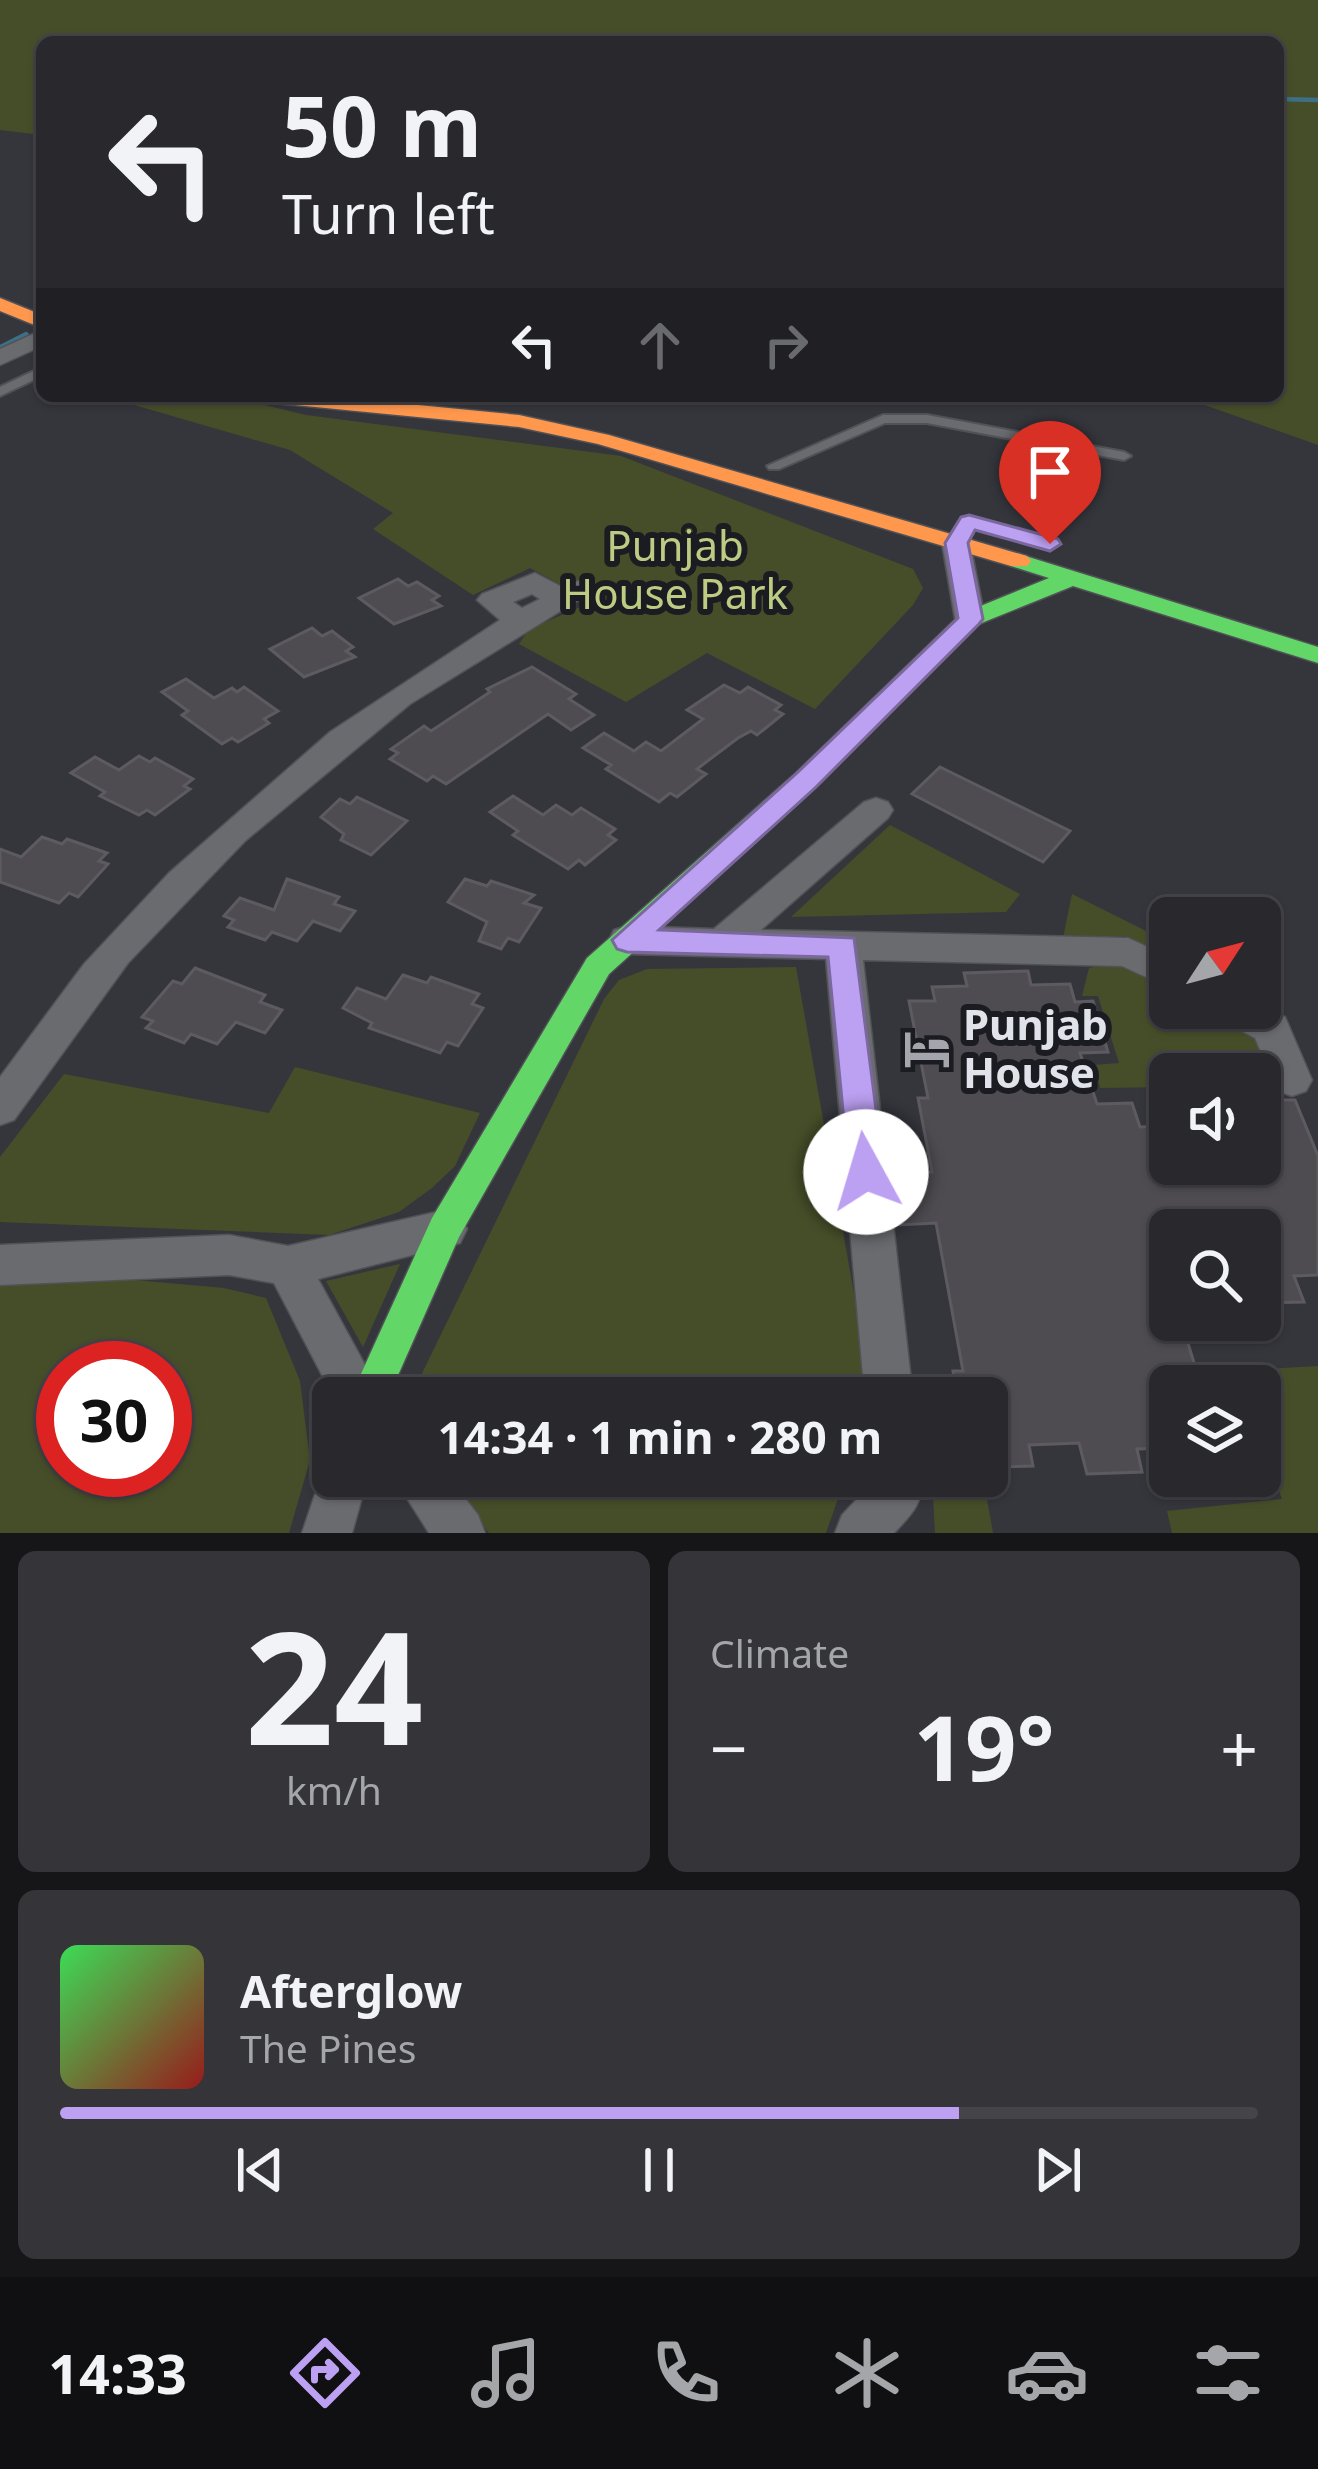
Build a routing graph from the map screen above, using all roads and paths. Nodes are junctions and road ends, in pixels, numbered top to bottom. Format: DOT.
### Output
graph roads {
  1 [pos="0,304"];
  2 [pos="36,319"];
  3 [pos="36,340"];
  4 [pos="0,358"];
  5 [pos="36,373"];
  6 [pos="0,392"];
  7 [pos="303,402"];
  8 [pos="533,402"];
  9 [pos="1124,456"];
  10 [pos="774,466"];
  11 [pos="963,532"];
  12 [pos="1148,572"];
  13 [pos="1073,577"];
  14 [pos="570,594"];
  15 [pos="970,619"];
  16 [pos="1318,655"];
  17 [pos="876,810"];
  18 [pos="627,940"];
  19 [pos="722,943"];
  20 [pos="843,946"];
  21 [pos="1149,963"];
  22 [pos="1270,1029"];
  23 [pos="1292,1080"];
  24 [pos="0,1108"];
  25 [pos="445,1229"];
  26 [pos="0,1265"];
  27 [pos="288,1266"];
  28 [pos="348,1377"];
  29 [pos="378,1377"];
  30 [pos="887,1377"];
  31 [pos="338,1497"];
  32 [pos="433,1497"];
  33 [pos="893,1497"];
  34 [pos="327,1533"];
  35 [pos="460,1533"];
  36 [pos="860,1533"];
  1 -- 2 [label="main road"];
  3 -- 4 [label="street"];
  5 -- 6 [label="lane"];
  7 -- 11 [label="main road"];
  8 -- 10 [label="main road"];
  9 -- 10 [label="lane"];
  10 -- 11 [label="main road"];
  11 -- 12 [label="main road"];
  11 -- 13 [label="main road"];
  11 -- 15 [label="street"];
  13 -- 15 [label="main road"];
  13 -- 16 [label="main road"];
  14 -- 24 [label="street"];
  15 -- 18 [label="main road"];
  17 -- 19 [label="street"];
  18 -- 19 [label="street"];
  18 -- 25 [label="main road"];
  19 -- 20 [label="street"];
  20 -- 21 [label="street"];
  20 -- 30 [label="street"];
  22 -- 23 [label="street"];
  25 -- 27 [label="street"];
  25 -- 29 [label="main road"];
  26 -- 27 [label="street"];
  27 -- 28 [label="street"];
  31 -- 34 [label="street"];
  32 -- 35 [label="street"];
  33 -- 36 [label="street"];
}
